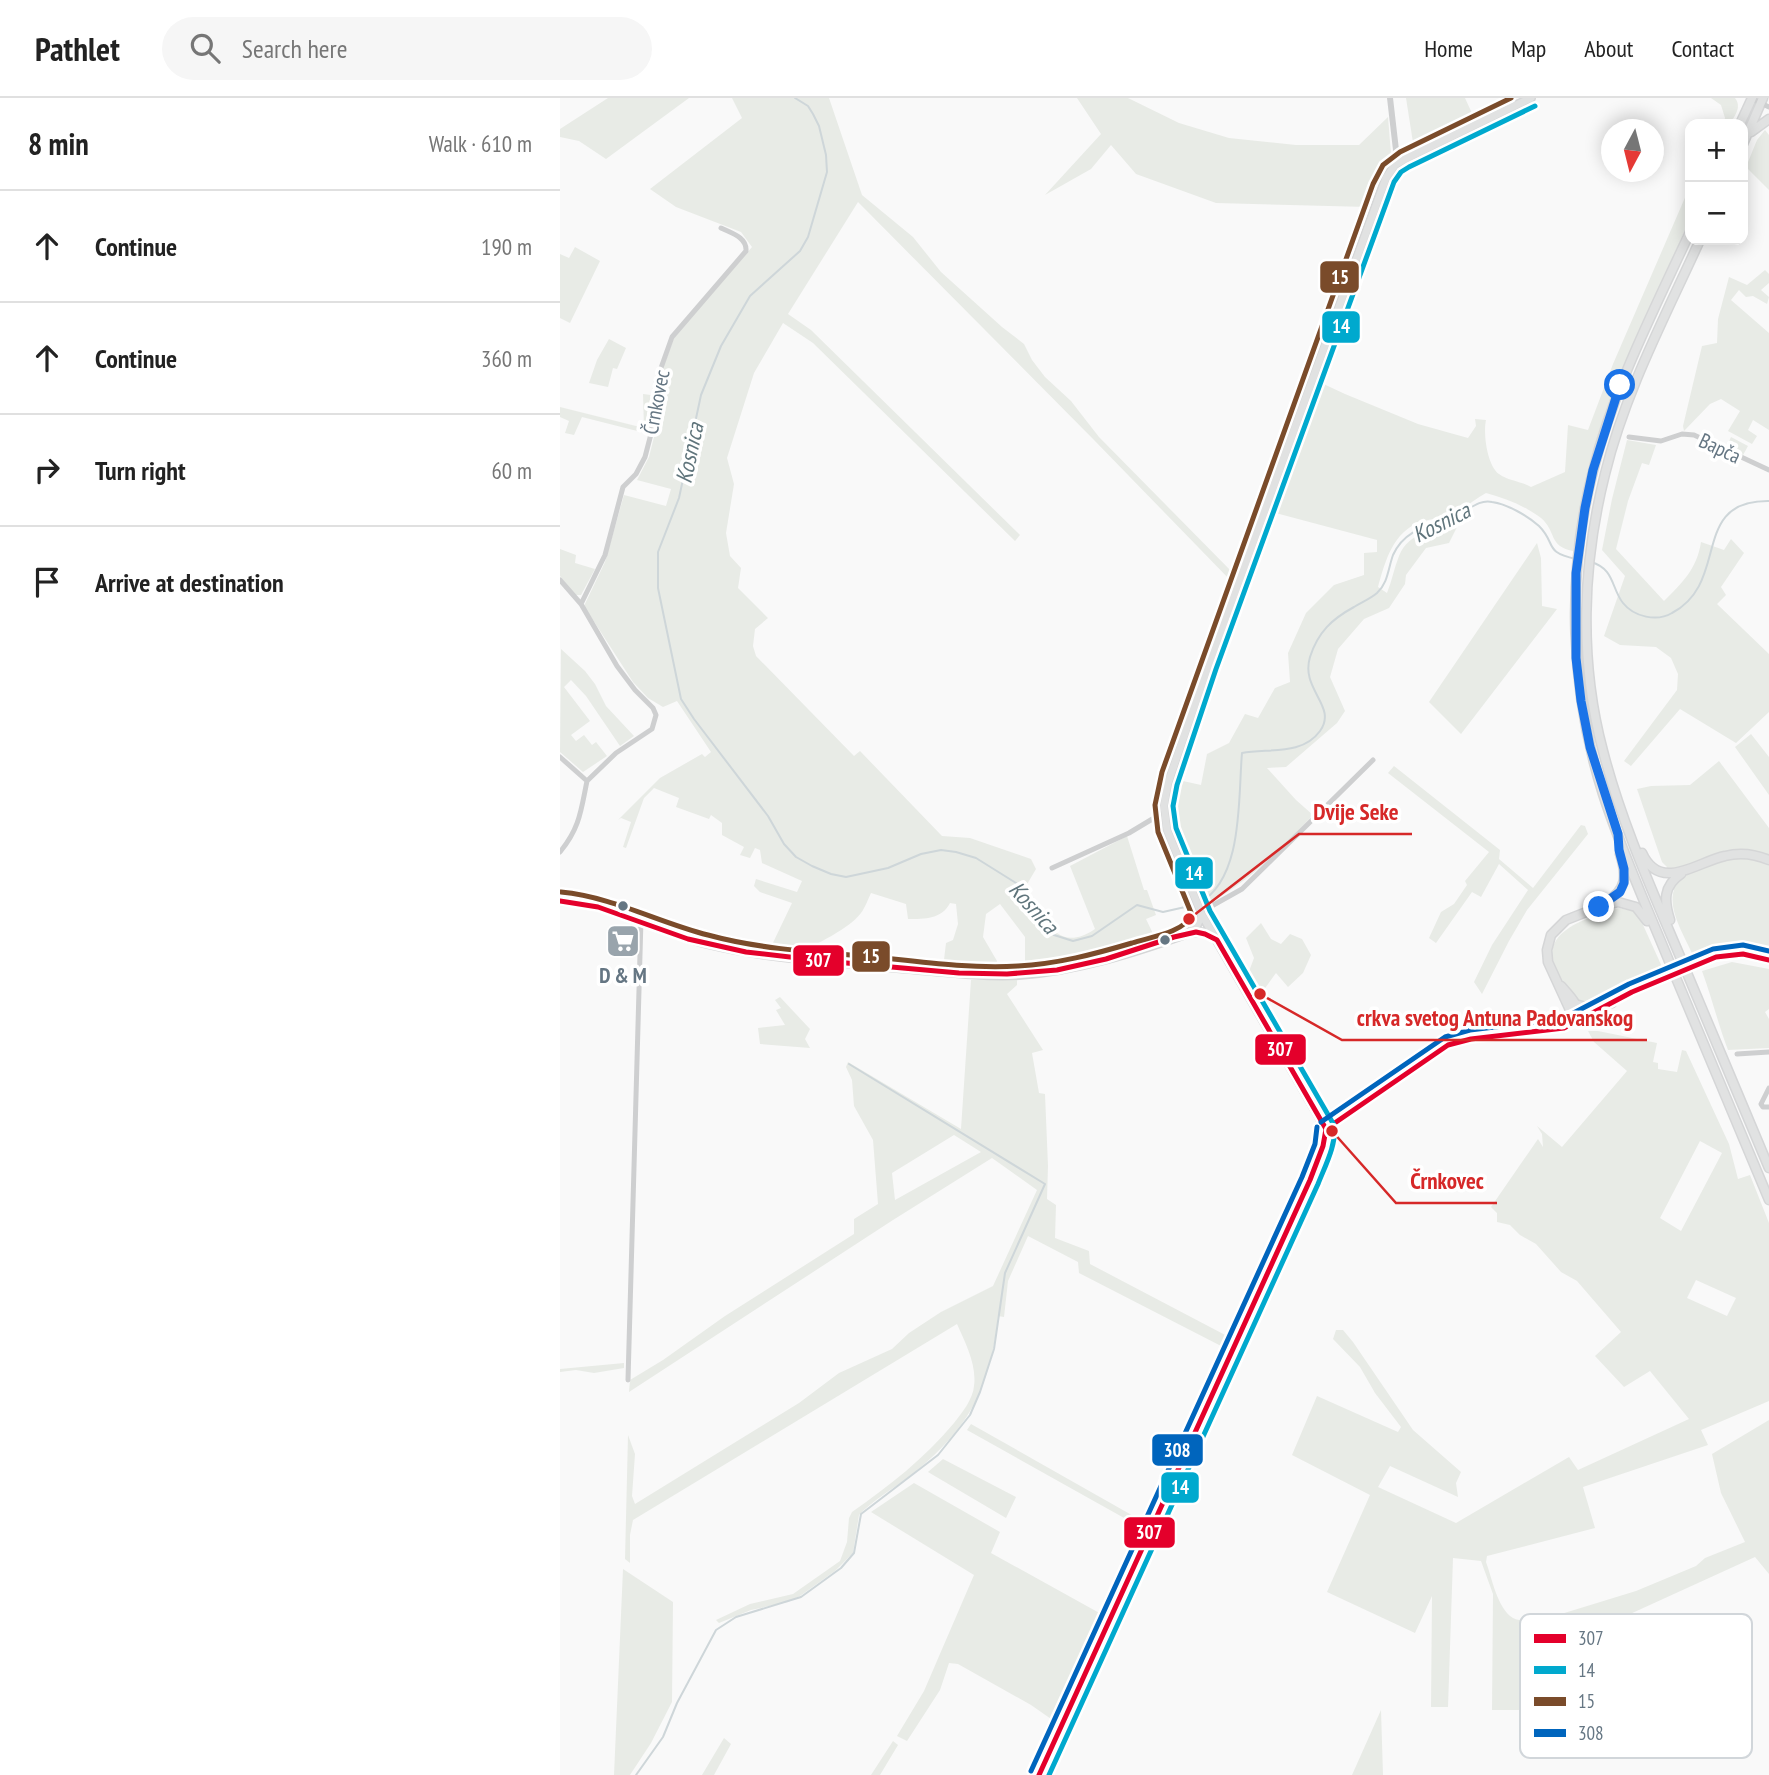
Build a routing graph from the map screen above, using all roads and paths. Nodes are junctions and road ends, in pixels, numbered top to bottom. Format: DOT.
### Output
graph roads {
  1 [pos="1390,98"];
  2 [pos="1531,98"];
  3 [pos="1751,98"];
  4 [pos="1764,102"];
  5 [pos="1742,119"];
  6 [pos="1769,119"];
  7 [pos="1748,132"];
  8 [pos="1748,135"];
  9 [pos="1395,165"];
  10 [pos="721,228"];
  11 [pos="1685,243"];
  12 [pos="1698,245"];
  13 [pos="1629,437"];
  14 [pos="1769,470"];
  15 [pos="560,580"];
  16 [pos="581,604"];
  17 [pos="560,757"];
  18 [pos="1373,760"];
  19 [pos="587,781"];
  20 [pos="1164,812"];
  21 [pos="1630,833"];
  22 [pos="1618,834"];
  23 [pos="560,852"];
  24 [pos="1769,860"];
  25 [pos="1052,868"];
  26 [pos="1686,870"];
  27 [pos="560,901"];
  28 [pos="1599,907"];
  29 [pos="1200,911"];
  30 [pos="641,919"];
  31 [pos="1189,933"];
  32 [pos="1671,936"];
  33 [pos="1217,940"];
  34 [pos="1662,944"];
  35 [pos="1769,960"];
  36 [pos="1555,980"];
  37 [pos="1575,1003"];
  38 [pos="1612,1003"];
  39 [pos="1579,1022"];
  40 [pos="1769,1052"];
  41 [pos="1737,1054"];
  42 [pos="1769,1088"];
  43 [pos="1769,1107"];
  44 [pos="1325,1129"];
  45 [pos="1769,1168"];
  46 [pos="1769,1200"];
  47 [pos="628,1380"];
  48 [pos="1039,1775"];
  1 -- 9 [label="street"];
  2 -- 9 [label="main road"];
  3 -- 4 [label="street"];
  3 -- 5 [label="main road"];
  4 -- 7 [label="main road"];
  6 -- 8 [label="main road"];
  9 -- 20 [label="main road"];
  10 -- 16 [label="street, Črnkovec"];
  11 -- 22 [label="main road"];
  12 -- 21 [label="main road"];
  13 -- 14 [label="street, Bapča"];
  15 -- 16 [label="street"];
  16 -- 19 [label="street"];
  17 -- 19 [label="street"];
  18 -- 29 [label="street"];
  19 -- 23 [label="street"];
  20 -- 25 [label="street"];
  20 -- 29 [label="main road"];
  21 -- 26 [label="main road"];
  21 -- 32 [label="main road"];
  22 -- 28 [label="main road"];
  22 -- 34 [label="main road"];
  24 -- 26 [label="main road"];
  26 -- 32 [label="main road"];
  27 -- 30 [label="main road"];
  28 -- 34 [label="main road"];
  28 -- 36 [label="main road"];
  29 -- 31 [label="main road"];
  29 -- 33 [label="main road"];
  30 -- 31 [label="main road"];
  30 -- 47 [label="street"];
  31 -- 33 [label="main road"];
  32 -- 45 [label="main road"];
  33 -- 44 [label="main road"];
  34 -- 46 [label="main road"];
  35 -- 38 [label="street, bridge"];
  36 -- 37 [label="main road"];
  36 -- 39 [label="main road"];
  37 -- 38 [label="main road"];
  37 -- 39 [label="main road"];
  38 -- 39 [label="street"];
  39 -- 44 [label="street"];
  40 -- 41 [label="street"];
  42 -- 43 [label="street"];
  44 -- 48 [label="main road"];
}
